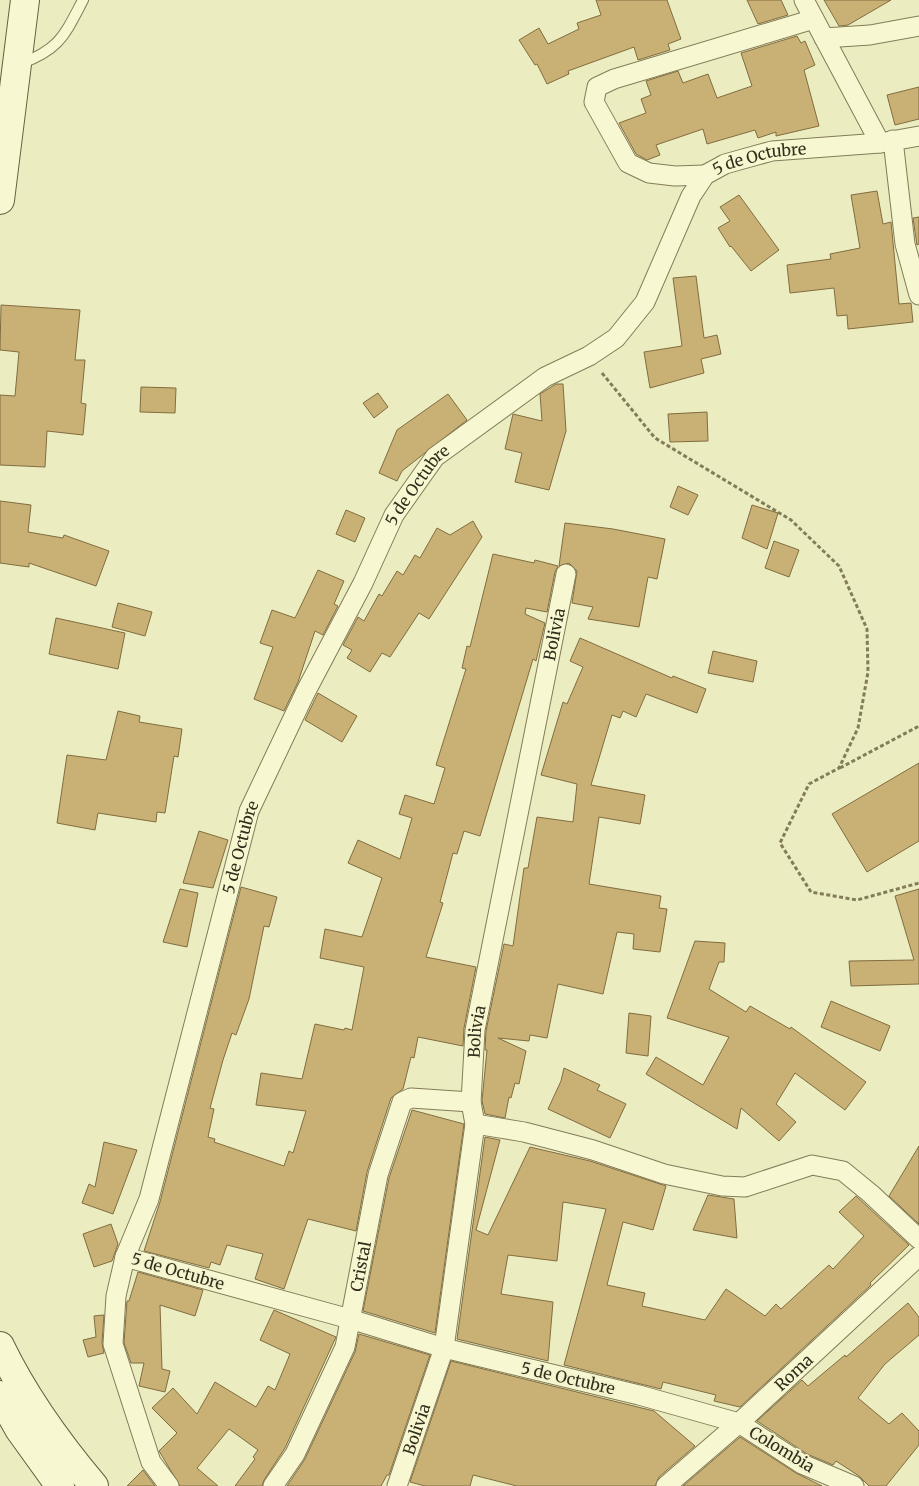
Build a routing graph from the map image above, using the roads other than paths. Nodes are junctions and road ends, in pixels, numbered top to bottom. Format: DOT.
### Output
graph roads {
  1 [pos="25,0"];
  2 [pos="83,0"];
  3 [pos="804,0"];
  4 [pos="814,19"];
  5 [pos="919,26"];
  6 [pos="824,38"];
  7 [pos="15,66"];
  8 [pos="919,136"];
  9 [pos="886,142"];
  10 [pos="704,175"];
  11 [pos="0,200"];
  12 [pos="919,295"];
  13 [pos="566,574"];
  14 [pos="471,1102"];
  15 [pos="475,1124"];
  16 [pos="919,1239"];
  17 [pos="919,1256"];
  18 [pos="125,1257"];
  19 [pos="350,1319"];
  20 [pos="0,1346"];
  21 [pos="444,1348"];
  22 [pos="0,1395"];
  23 [pos="739,1423"];
  24 [pos="60,1486"];
  25 [pos="94,1486"];
  26 [pos="169,1486"];
  27 [pos="272,1486"];
  28 [pos="397,1486"];
  29 [pos="666,1486"];
  30 [pos="854,1486"];
  1 -- 7 [label="main road"];
  2 -- 7 [label="lane"];
  3 -- 4 [label="street"];
  4 -- 6 [label="street"];
  4 -- 10 [label="street"];
  5 -- 6 [label="street"];
  6 -- 9 [label="street"];
  7 -- 11 [label="main road"];
  8 -- 9 [label="street, 5 de Octubre"];
  9 -- 10 [label="street, 5 de Octubre"];
  9 -- 12 [label="street"];
  10 -- 18 [label="street, 5 de Octubre"];
  13 -- 14 [label="street, Bolivia"];
  14 -- 15 [label="street, Bolivia"];
  14 -- 19 [label="street, Cristal"];
  15 -- 16 [label="street"];
  15 -- 21 [label="street, Bolivia"];
  17 -- 23 [label="street, Roma"];
  18 -- 19 [label="street, 5 de Octubre"];
  18 -- 26 [label="street"];
  19 -- 21 [label="street, 5 de Octubre"];
  19 -- 27 [label="street, Cristal"];
  20 -- 25 [label="main road"];
  21 -- 23 [label="street, 5 de Octubre"];
  21 -- 28 [label="street, Bolivia"];
  22 -- 24 [label="main road"];
  23 -- 29 [label="street, Roma"];
  23 -- 30 [label="street, Colombia"];
}
